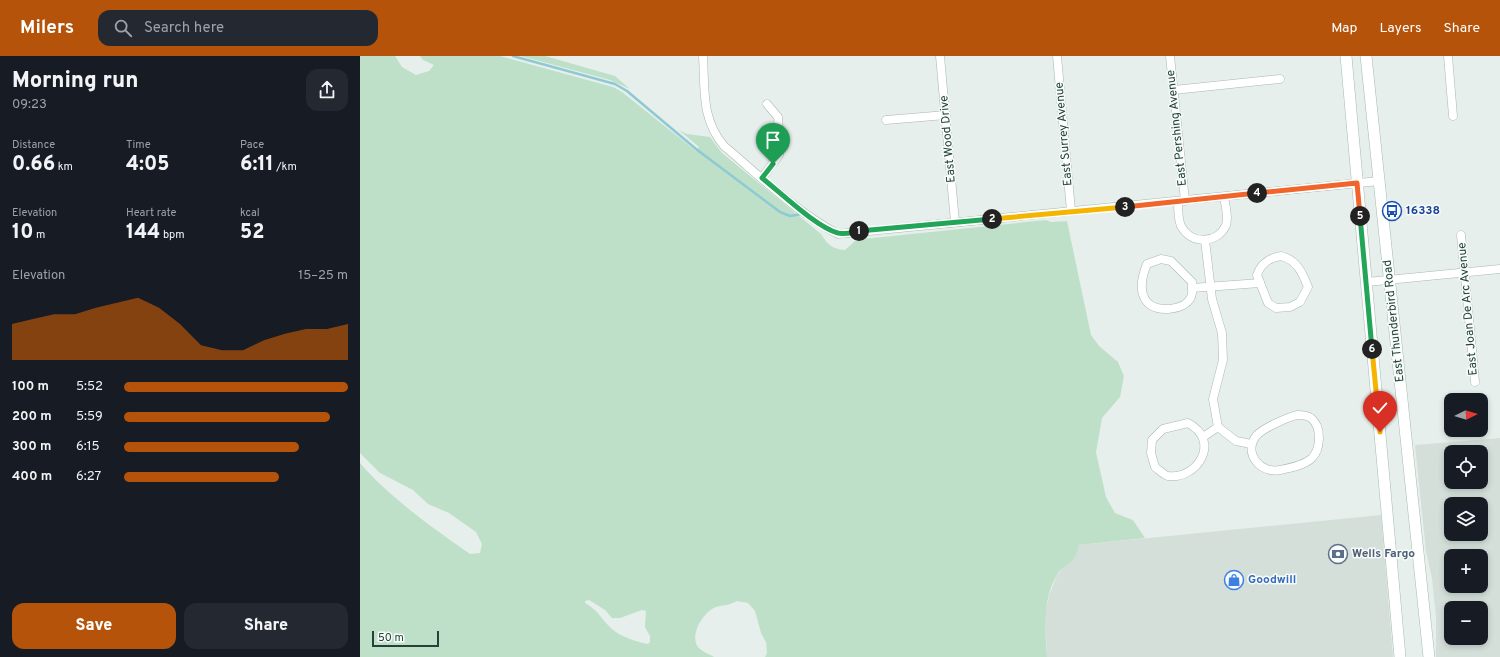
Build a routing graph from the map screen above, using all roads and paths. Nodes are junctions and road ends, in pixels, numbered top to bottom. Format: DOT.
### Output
graph roads {
  1 [pos="703,56"];
  2 [pos="940,56"];
  3 [pos="1057,56"];
  4 [pos="1170,56"];
  5 [pos="1346,56"];
  6 [pos="1366,56"];
  7 [pos="1448,56"];
  8 [pos="1280,79"];
  9 [pos="1174,90"];
  10 [pos="767,104"];
  11 [pos="946,115"];
  12 [pos="1453,116"];
  13 [pos="886,120"];
  14 [pos="762,178"];
  15 [pos="1379,181"];
  16 [pos="1357,183"];
  17 [pos="1224,196"];
  18 [pos="1181,201"];
  19 [pos="1071,212"];
  20 [pos="955,222"];
  21 [pos="1462,235"];
  22 [pos="1205,240"];
  23 [pos="1500,268"];
  24 [pos="1465,273"];
  25 [pos="1390,280"];
  26 [pos="1367,282"];
  27 [pos="1260,283"];
  28 [pos="1192,288"];
  29 [pos="1210,288"];
  30 [pos="1475,382"];
  31 [pos="1218,427"];
  32 [pos="1203,437"];
  33 [pos="1252,444"];
  34 [pos="1400,657"];
  35 [pos="1429,657"];
  1 -- 14 [label="street"];
  2 -- 11 [label="street, East Wood Drive"];
  3 -- 19 [label="street, East Surrey Avenue"];
  4 -- 9 [label="street, East Pershing Avenue"];
  5 -- 16 [label="main road, East Thunderbird Road"];
  6 -- 15 [label="main road, East Thunderbird Road"];
  7 -- 12 [label="street"];
  8 -- 9 [label="street"];
  9 -- 18 [label="street, East Pershing Avenue"];
  10 -- 14 [label="street"];
  11 -- 13 [label="street"];
  11 -- 20 [label="street, East Wood Drive"];
  14 -- 20 [label="street"];
  15 -- 16 [label="street"];
  15 -- 25 [label="main road, East Thunderbird Road"];
  16 -- 17 [label="street"];
  16 -- 26 [label="main road, East Thunderbird Road"];
  17 -- 18 [label="street"];
  17 -- 22 [label="street"];
  18 -- 19 [label="street"];
  18 -- 22 [label="street, East Pershing Avenue"];
  19 -- 20 [label="street"];
  21 -- 24 [label="street, East Joan De Arc Avenue"];
  22 -- 29 [label="street"];
  23 -- 24 [label="street"];
  24 -- 25 [label="street"];
  24 -- 30 [label="street, East Joan De Arc Avenue"];
  25 -- 26 [label="street"];
  25 -- 35 [label="main road, East Thunderbird Road"];
  26 -- 34 [label="main road, East Thunderbird Road"];
  27 -- 27 [label="street"];
  27 -- 29 [label="street"];
  28 -- 28 [label="street"];
  28 -- 29 [label="street"];
  29 -- 31 [label="street"];
  31 -- 32 [label="street"];
  31 -- 33 [label="street"];
  32 -- 32 [label="street"];
  33 -- 33 [label="street"];
}
